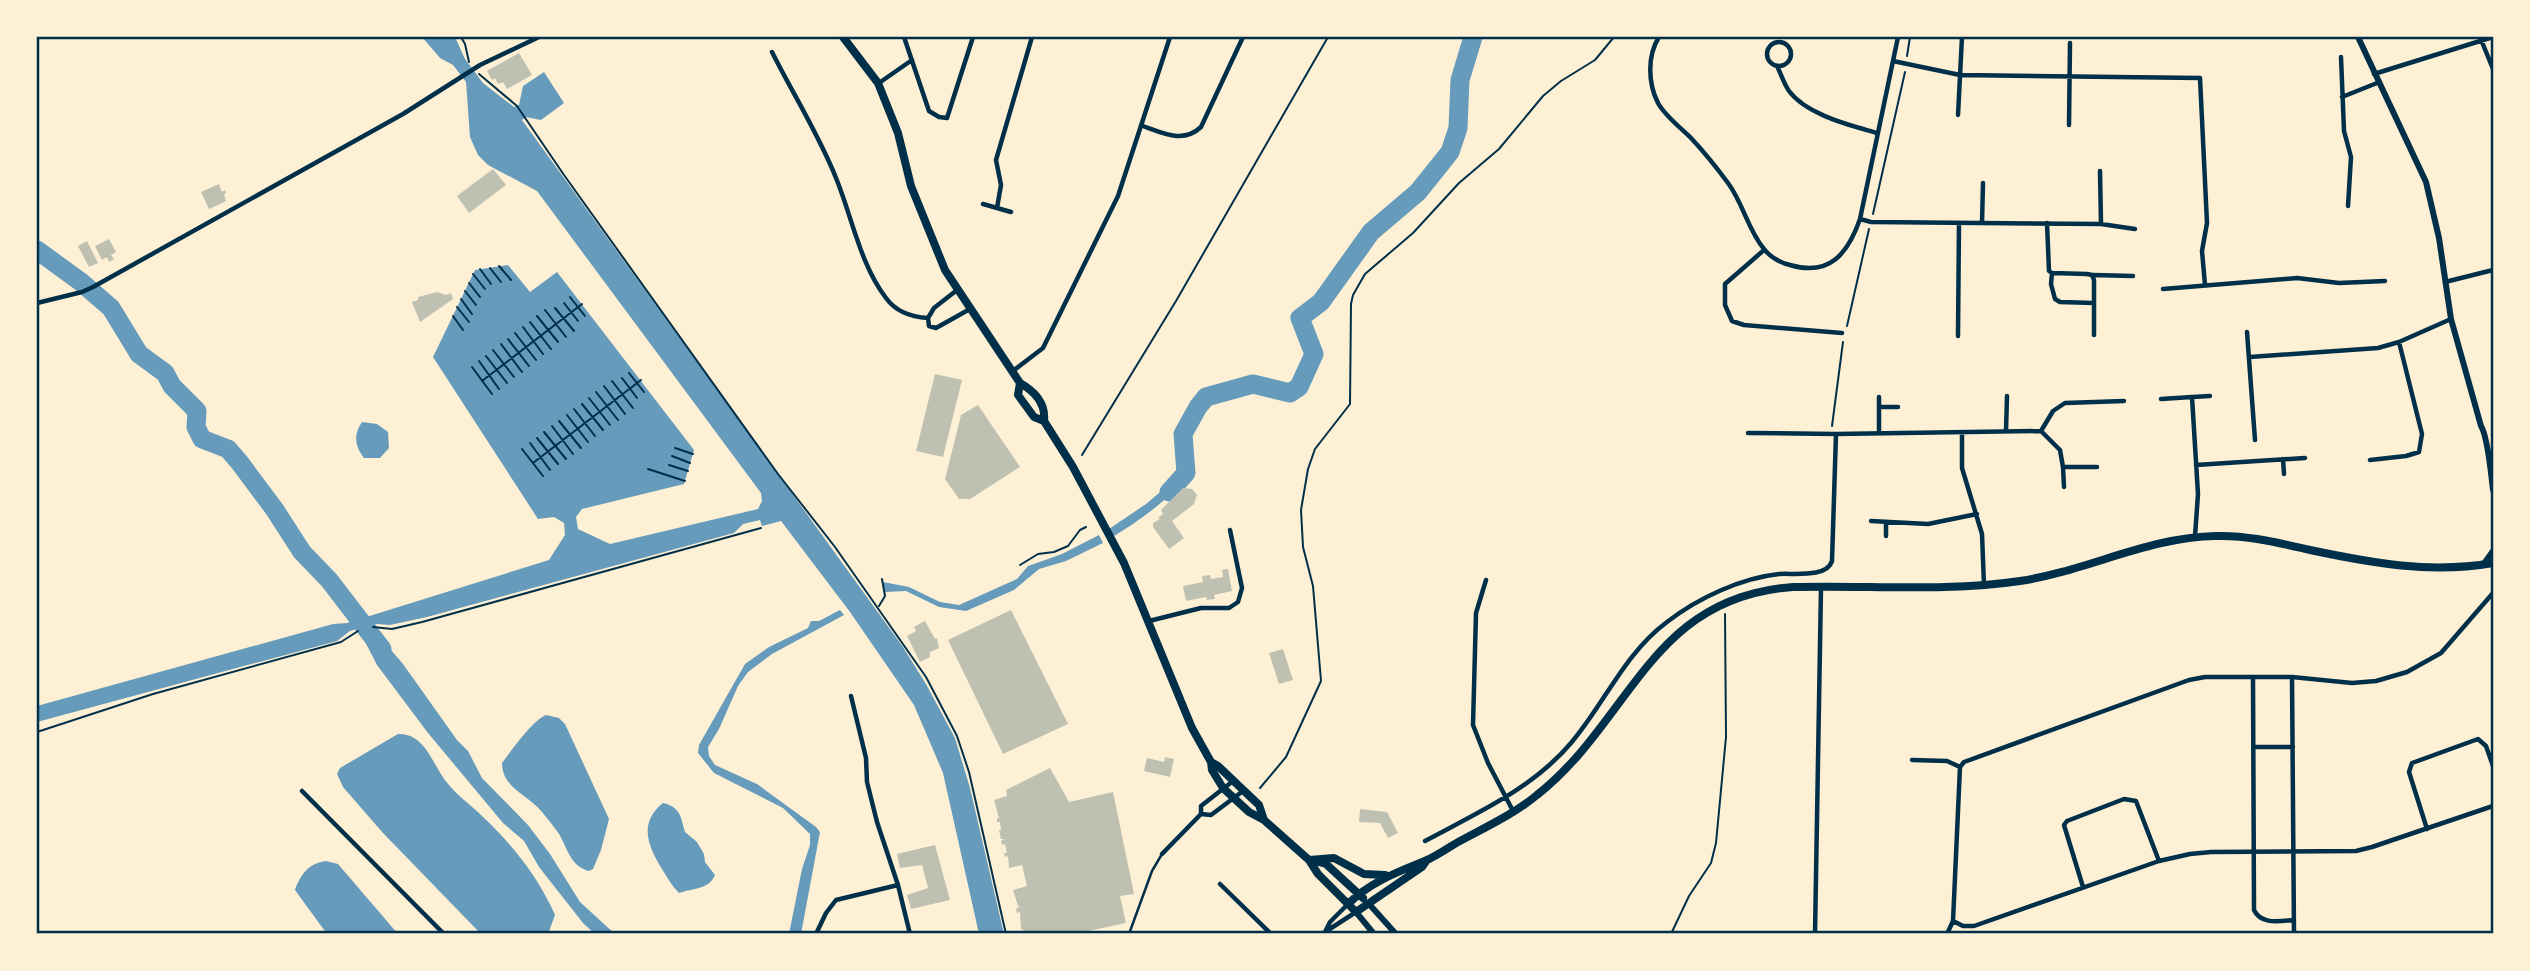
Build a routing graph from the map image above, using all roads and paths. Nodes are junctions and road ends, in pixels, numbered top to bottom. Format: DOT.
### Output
graph roads {
  1 [pos="540,37"];
  2 [pos="843,37"];
  3 [pos="904,37"];
  4 [pos="973,37"];
  5 [pos="1032,37"];
  6 [pos="1170,37"];
  7 [pos="1243,37"];
  8 [pos="1328,37"];
  9 [pos="1614,37"];
  10 [pos="1659,37"];
  11 [pos="1898,37"];
  12 [pos="1910,37"];
  13 [pos="1962,37"];
  14 [pos="2358,37"];
  15 [pos="2493,37"];
  16 [pos="2481,39"];
  17 [pos="2070,43"];
  18 [pos="772,52"];
  19 [pos="2341,57"];
  20 [pos="912,60"];
  21 [pos="1893,61"];
  22 [pos="1906,64"];
  23 [pos="1777,66"];
  24 [pos="2493,69"];
  25 [pos="2374,74"];
  26 [pos="1960,75"];
  27 [pos="2069,77"];
  28 [pos="878,83"];
  29 [pos="2377,83"];
  30 [pos="2343,97"];
  31 [pos="513,102"];
  32 [pos="1958,115"];
  33 [pos="2069,125"];
  34 [pos="1143,126"];
  35 [pos="1877,133"];
  36 [pos="2100,171"];
  37 [pos="1983,183"];
  38 [pos="983,204"];
  39 [pos="2348,206"];
  40 [pos="997,208"];
  41 [pos="1011,212"];
  42 [pos="1860,219"];
  43 [pos="1871,222"];
  44 [pos="1959,223"];
  45 [pos="1982,223"];
  46 [pos="2047,223"];
  47 [pos="2101,224"];
  48 [pos="2136,229"];
  49 [pos="1764,250"];
  50 [pos="499,266"];
  51 [pos="490,268"];
  52 [pos="480,269"];
  53 [pos="2493,270"];
  54 [pos="2052,273"];
  55 [pos="473,274"];
  56 [pos="2092,275"];
  57 [pos="2133,276"];
  58 [pos="511,280"];
  59 [pos="2385,281"];
  60 [pos="501,282"];
  61 [pos="2445,282"];
  62 [pos="469,283"];
  63 [pos="491,284"];
  64 [pos="2205,285"];
  65 [pos="485,289"];
  66 [pos="2163,289"];
  67 [pos="957,290"];
  68 [pos="465,291"];
  69 [pos="480,297"];
  70 [pos="570,297"];
  71 [pos="461,299"];
  72 [pos="37,303"];
  73 [pos="564,303"];
  74 [pos="2094,303"];
  75 [pos="582,304"];
  76 [pos="476,305"];
  77 [pos="457,307"];
  78 [pos="578,307"];
  79 [pos="555,308"];
  80 [pos="971,309"];
  81 [pos="545,310"];
  82 [pos="571,312"];
  83 [pos="472,314"];
  84 [pos="453,316"];
  85 [pos="537,316"];
  86 [pos="585,316"];
  87 [pos="563,318"];
  88 [pos="928,318"];
  89 [pos="2451,319"];
  90 [pos="578,321"];
  91 [pos="530,322"];
  92 [pos="468,323"];
  93 [pos="555,324"];
  94 [pos="1847,326"];
  95 [pos="523,327"];
  96 [pos="548,329"];
  97 [pos="463,330"];
  98 [pos="573,331"];
  99 [pos="2247,332"];
  100 [pos="515,333"];
  101 [pos="1842,333"];
  102 [pos="541,335"];
  103 [pos="2094,335"];
  104 [pos="1958,336"];
  105 [pos="566,337"];
  106 [pos="508,339"];
  107 [pos="1844,339"];
  108 [pos="533,341"];
  109 [pos="558,342"];
  110 [pos="2399,342"];
  111 [pos="500,344"];
  112 [pos="526,347"];
  113 [pos="551,349"];
  114 [pos="493,350"];
  115 [pos="519,352"];
  116 [pos="543,354"];
  117 [pos="486,356"];
  118 [pos="2250,357"];
  119 [pos="511,358"];
  120 [pos="536,360"];
  121 [pos="478,361"];
  122 [pos="504,364"];
  123 [pos="529,366"];
  124 [pos="472,367"];
  125 [pos="496,369"];
  126 [pos="1012,371"];
  127 [pos="522,372"];
  128 [pos="629,373"];
  129 [pos="489,375"];
  130 [pos="514,377"];
  131 [pos="622,378"];
  132 [pos="641,380"];
  133 [pos="482,381"];
  134 [pos="612,381"];
  135 [pos="507,383"];
  136 [pos="637,383"];
  137 [pos="1020,383"];
  138 [pos="604,386"];
  139 [pos="630,388"];
  140 [pos="499,389"];
  141 [pos="596,392"];
  142 [pos="644,392"];
  143 [pos="492,394"];
  144 [pos="622,394"];
  145 [pos="2007,396"];
  146 [pos="2210,396"];
  147 [pos="637,397"];
  148 [pos="1879,397"];
  149 [pos="2192,397"];
  150 [pos="589,398"];
  151 [pos="2161,399"];
  152 [pos="615,400"];
  153 [pos="2124,401"];
  154 [pos="582,404"];
  155 [pos="607,406"];
  156 [pos="1879,407"];
  157 [pos="1898,407"];
  158 [pos="633,408"];
  159 [pos="574,409"];
  160 [pos="600,412"];
  161 [pos="625,414"];
  162 [pos="567,415"];
  163 [pos="592,417"];
  164 [pos="618,420"];
  165 [pos="559,421"];
  166 [pos="1044,421"];
  167 [pos="585,423"];
  168 [pos="610,425"];
  169 [pos="552,426"];
  170 [pos="577,429"];
  171 [pos="603,430"];
  172 [pos="2006,431"];
  173 [pos="2041,431"];
  174 [pos="544,432"];
  175 [pos="1748,433"];
  176 [pos="1833,433"];
  177 [pos="1879,433"];
  178 [pos="1962,433"];
  179 [pos="2490,433"];
  180 [pos="570,434"];
  181 [pos="595,436"];
  182 [pos="537,438"];
  183 [pos="563,440"];
  184 [pos="2255,440"];
  185 [pos="588,442"];
  186 [pos="530,443"];
  187 [pos="555,446"];
  188 [pos="675,447"];
  189 [pos="581,448"];
  190 [pos="522,449"];
  191 [pos="548,451"];
  192 [pos="573,454"];
  193 [pos="693,454"];
  194 [pos="1082,455"];
  195 [pos="540,457"];
  196 [pos="672,457"];
  197 [pos="2305,458"];
  198 [pos="566,459"];
  199 [pos="2283,459"];
  200 [pos="2370,460"];
  201 [pos="533,463"];
  202 [pos="690,463"];
  203 [pos="558,464"];
  204 [pos="669,465"];
  205 [pos="2196,465"];
  206 [pos="2063,467"];
  207 [pos="2097,467"];
  208 [pos="648,469"];
  209 [pos="550,470"];
  210 [pos="688,471"];
  211 [pos="2284,474"];
  212 [pos="543,476"];
  213 [pos="685,481"];
  214 [pos="2064,487"];
  215 [pos="2493,490"];
  216 [pos="1977,514"];
  217 [pos="1871,521"];
  218 [pos="1886,522"];
  219 [pos="1086,527"];
  220 [pos="761,528"];
  221 [pos="1230,530"];
  222 [pos="1886,536"];
  223 [pos="2195,536"];
  224 [pos="2493,551"];
  225 [pos="2493,563"];
  226 [pos="1020,565"];
  227 [pos="2483,565"];
  228 [pos="882,579"];
  229 [pos="1486,580"];
  230 [pos="1984,585"];
  231 [pos="1821,587"];
  232 [pos="2493,593"];
  233 [pos="1724,602"];
  234 [pos="878,607"];
  235 [pos="1149,621"];
  236 [pos="373,626"];
  237 [pos="358,631"];
  238 [pos="2292,677"];
  239 [pos="2253,678"];
  240 [pos="851,696"];
  241 [pos="37,732"];
  242 [pos="2253,747"];
  243 [pos="2293,747"];
  244 [pos="1912,760"];
  245 [pos="1211,762"];
  246 [pos="2493,766"];
  247 [pos="1960,767"];
  248 [pos="1233,780"];
  249 [pos="1223,788"];
  250 [pos="1260,788"];
  251 [pos="302,791"];
  252 [pos="1243,791"];
  253 [pos="1506,798"];
  254 [pos="1233,799"];
  255 [pos="2493,806"];
  256 [pos="1514,811"];
  257 [pos="1200,814"];
  258 [pos="1264,820"];
  259 [pos="2427,829"];
  260 [pos="1425,841"];
  261 [pos="2294,851"];
  262 [pos="2254,852"];
  263 [pos="1162,853"];
  264 [pos="1309,860"];
  265 [pos="1428,860"];
  266 [pos="2159,861"];
  267 [pos="1388,875"];
  268 [pos="1220,884"];
  269 [pos="898,885"];
  270 [pos="2083,887"];
  271 [pos="1359,894"];
  272 [pos="1349,903"];
  273 [pos="1369,904"];
  274 [pos="1356,912"];
  275 [pos="2294,920"];
  276 [pos="1953,921"];
  277 [pos="1323,933"];
  278 [pos="444,934"];
  279 [pos="816,934"];
  280 [pos="910,934"];
  281 [pos="1006,934"];
  282 [pos="1129,934"];
  283 [pos="1271,934"];
  284 [pos="1374,934"];
  285 [pos="1396,934"];
  286 [pos="1671,934"];
  287 [pos="1815,934"];
  288 [pos="1947,934"];
  289 [pos="2294,934"];
  1 -- 72 [label="street"];
  2 -- 28 [label="main road"];
  3 -- 20 [label="street"];
  4 -- 20 [label="street"];
  5 -- 40 [label="street"];
  6 -- 34 [label="street"];
  7 -- 34 [label="street"];
  8 -- 194 [label="path"];
  9 -- 250 [label="path"];
  10 -- 49 [label="street"];
  11 -- 21 [label="street"];
  12 -- 22 [label="path"];
  13 -- 26 [label="street"];
  14 -- 25 [label="street"];
  15 -- 16 [label="street"];
  16 -- 24 [label="street"];
  16 -- 25 [label="street"];
  17 -- 27 [label="street"];
  18 -- 88 [label="street"];
  19 -- 30 [label="street"];
  20 -- 28 [label="street"];
  21 -- 22 [label="street"];
  21 -- 35 [label="street"];
  22 -- 26 [label="street"];
  22 -- 43 [label="path"];
  23 -- 23 [label="street"];
  23 -- 35 [label="street"];
  25 -- 29 [label="street"];
  26 -- 27 [label="street"];
  26 -- 32 [label="street"];
  27 -- 33 [label="street"];
  27 -- 64 [label="street"];
  28 -- 67 [label="main road"];
  29 -- 30 [label="street"];
  29 -- 61 [label="street"];
  30 -- 39 [label="street"];
  31 -- 234 [label="path"];
  34 -- 126 [label="street"];
  35 -- 42 [label="street"];
  36 -- 47 [label="street"];
  37 -- 45 [label="street"];
  38 -- 40 [label="street"];
  40 -- 41 [label="street"];
  42 -- 43 [label="street"];
  42 -- 49 [label="street"];
  43 -- 44 [label="street"];
  43 -- 94 [label="path"];
  44 -- 45 [label="street"];
  44 -- 104 [label="street"];
  45 -- 46 [label="street"];
  46 -- 47 [label="street"];
  46 -- 54 [label="street"];
  47 -- 48 [label="street"];
  49 -- 101 [label="street"];
  50 -- 58 [label="path"];
  51 -- 60 [label="path"];
  52 -- 63 [label="path"];
  53 -- 61 [label="street"];
  54 -- 56 [label="street"];
  54 -- 74 [label="street"];
  55 -- 65 [label="path"];
  56 -- 57 [label="street"];
  56 -- 74 [label="street"];
  59 -- 64 [label="street"];
  61 -- 89 [label="street"];
  62 -- 69 [label="path"];
  64 -- 66 [label="street"];
  67 -- 80 [label="main road"];
  67 -- 88 [label="street"];
  68 -- 76 [label="path"];
  70 -- 78 [label="path"];
  71 -- 83 [label="path"];
  73 -- 82 [label="path"];
  74 -- 103 [label="street"];
  75 -- 78 [label="path"];
  77 -- 92 [label="path"];
  78 -- 82 [label="path"];
  78 -- 86 [label="path"];
  79 -- 87 [label="path"];
  80 -- 88 [label="street"];
  80 -- 126 [label="main road"];
  81 -- 93 [label="path"];
  82 -- 87 [label="path"];
  82 -- 90 [label="path"];
  84 -- 97 [label="path"];
  85 -- 96 [label="path"];
  87 -- 93 [label="path"];
  87 -- 98 [label="path"];
  89 -- 110 [label="street"];
  89 -- 179 [label="street"];
  91 -- 102 [label="path"];
  93 -- 96 [label="path"];
  93 -- 105 [label="path"];
  95 -- 108 [label="path"];
  96 -- 102 [label="path"];
  96 -- 109 [label="path"];
  99 -- 118 [label="street"];
  100 -- 112 [label="path"];
  102 -- 108 [label="path"];
  102 -- 113 [label="path"];
  106 -- 115 [label="path"];
  107 -- 176 [label="path"];
  108 -- 112 [label="path"];
  108 -- 116 [label="path"];
  110 -- 118 [label="street"];
  110 -- 200 [label="street"];
  111 -- 119 [label="path"];
  112 -- 115 [label="path"];
  112 -- 120 [label="path"];
  114 -- 122 [label="path"];
  115 -- 119 [label="path"];
  115 -- 123 [label="path"];
  117 -- 125 [label="path"];
  118 -- 184 [label="street"];
  119 -- 122 [label="path"];
  119 -- 127 [label="path"];
  121 -- 129 [label="path"];
  122 -- 125 [label="path"];
  122 -- 130 [label="path"];
  124 -- 133 [label="path"];
  125 -- 129 [label="path"];
  125 -- 135 [label="path"];
  126 -- 137 [label="main road"];
  128 -- 136 [label="path"];
  129 -- 133 [label="path"];
  129 -- 140 [label="path"];
  131 -- 139 [label="path"];
  132 -- 136 [label="path"];
  133 -- 143 [label="path"];
  134 -- 144 [label="path"];
  136 -- 139 [label="path"];
  136 -- 142 [label="path"];
  137 -- 166 [label="main road"];
  137 -- 166 [label="main road"];
  138 -- 152 [label="path"];
  139 -- 144 [label="path"];
  139 -- 147 [label="path"];
  141 -- 155 [label="path"];
  144 -- 152 [label="path"];
  144 -- 158 [label="path"];
  145 -- 172 [label="street"];
  146 -- 149 [label="street"];
  148 -- 156 [label="street"];
  149 -- 151 [label="street"];
  149 -- 205 [label="street"];
  150 -- 160 [label="path"];
  152 -- 155 [label="path"];
  152 -- 161 [label="path"];
  153 -- 173 [label="street"];
  154 -- 163 [label="path"];
  155 -- 160 [label="path"];
  155 -- 164 [label="path"];
  156 -- 157 [label="street"];
  156 -- 177 [label="street"];
  159 -- 167 [label="path"];
  160 -- 163 [label="path"];
  160 -- 168 [label="path"];
  162 -- 170 [label="path"];
  163 -- 167 [label="path"];
  163 -- 171 [label="path"];
  165 -- 180 [label="path"];
  166 -- 235 [label="main road"];
  167 -- 170 [label="path"];
  167 -- 181 [label="path"];
  169 -- 183 [label="path"];
  170 -- 180 [label="path"];
  170 -- 185 [label="path"];
  172 -- 173 [label="street"];
  172 -- 178 [label="street"];
  173 -- 206 [label="street"];
  174 -- 187 [label="path"];
  175 -- 176 [label="street"];
  176 -- 177 [label="street"];
  176 -- 253 [label="street"];
  177 -- 178 [label="street"];
  178 -- 216 [label="street"];
  179 -- 215 [label="street"];
  180 -- 183 [label="path"];
  180 -- 189 [label="path"];
  182 -- 191 [label="path"];
  183 -- 187 [label="path"];
  183 -- 192 [label="path"];
  186 -- 195 [label="path"];
  187 -- 191 [label="path"];
  187 -- 198 [label="path"];
  188 -- 193 [label="path"];
  190 -- 201 [label="path"];
  191 -- 195 [label="path"];
  191 -- 203 [label="path"];
  195 -- 201 [label="path"];
  195 -- 209 [label="path"];
  196 -- 202 [label="path"];
  197 -- 199 [label="street"];
  199 -- 205 [label="street"];
  199 -- 211 [label="street"];
  201 -- 212 [label="path"];
  204 -- 210 [label="path"];
  205 -- 223 [label="street"];
  206 -- 207 [label="street"];
  206 -- 214 [label="street"];
  208 -- 213 [label="path"];
  216 -- 218 [label="street"];
  216 -- 230 [label="street"];
  217 -- 218 [label="street"];
  218 -- 222 [label="street"];
  219 -- 226 [label="path"];
  220 -- 236 [label="path"];
  221 -- 235 [label="street"];
  223 -- 227 [label="main road"];
  223 -- 230 [label="main road"];
  224 -- 227 [label="street"];
  225 -- 227 [label="main road"];
  228 -- 234 [label="path"];
  229 -- 253 [label="street"];
  230 -- 231 [label="main road"];
  231 -- 233 [label="main road"];
  231 -- 287 [label="street"];
  232 -- 238 [label="street"];
  233 -- 256 [label="main road"];
  233 -- 286 [label="path"];
  234 -- 281 [label="path"];
  235 -- 245 [label="main road"];
  237 -- 241 [label="path"];
  238 -- 239 [label="street"];
  238 -- 243 [label="street"];
  239 -- 242 [label="street"];
  239 -- 247 [label="street"];
  240 -- 269 [label="street"];
  242 -- 243 [label="street"];
  242 -- 262 [label="street"];
  243 -- 261 [label="street"];
  244 -- 247 [label="street"];
  245 -- 248 [label="main road"];
  245 -- 249 [label="main road"];
  246 -- 259 [label="street"];
  247 -- 276 [label="street"];
  248 -- 249 [label="street"];
  248 -- 252 [label="main road"];
  249 -- 254 [label="main road"];
  249 -- 257 [label="street"];
  251 -- 278 [label="street"];
  252 -- 254 [label="street"];
  252 -- 258 [label="main road"];
  253 -- 256 [label="street"];
  253 -- 260 [label="street"];
  254 -- 257 [label="street"];
  254 -- 258 [label="main road"];
  255 -- 259 [label="street"];
  256 -- 265 [label="main road"];
  257 -- 263 [label="street"];
  258 -- 264 [label="main road"];
  259 -- 261 [label="street"];
  261 -- 262 [label="street"];
  261 -- 275 [label="street"];
  262 -- 266 [label="street"];
  262 -- 275 [label="street"];
  263 -- 282 [label="lane"];
  264 -- 267 [label="main road"];
  264 -- 271 [label="main road"];
  264 -- 272 [label="main road"];
  265 -- 267 [label="main road"];
  265 -- 273 [label="main road"];
  266 -- 270 [label="street"];
  266 -- 270 [label="street"];
  267 -- 271 [label="main road"];
  268 -- 283 [label="street"];
  269 -- 279 [label="street"];
  269 -- 280 [label="street"];
  270 -- 276 [label="street"];
  271 -- 272 [label="main road"];
  271 -- 273 [label="main road"];
  272 -- 274 [label="main road"];
  272 -- 277 [label="street"];
  273 -- 274 [label="main road"];
  273 -- 285 [label="street"];
  274 -- 277 [label="street"];
  274 -- 284 [label="street"];
  275 -- 289 [label="street"];
  276 -- 288 [label="street"];
}
